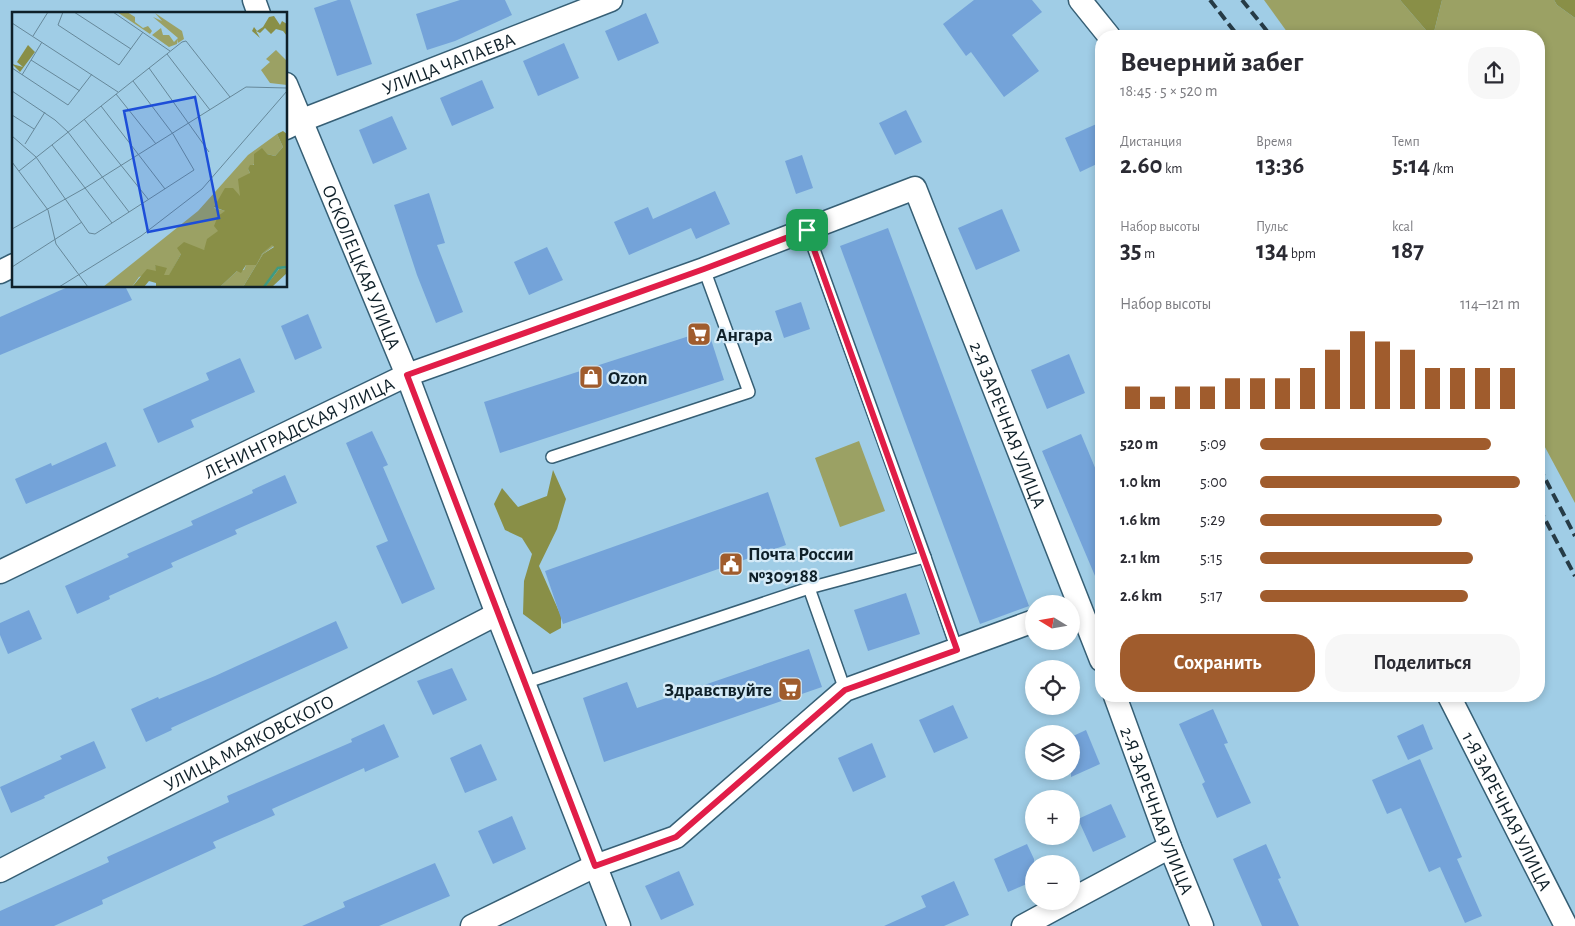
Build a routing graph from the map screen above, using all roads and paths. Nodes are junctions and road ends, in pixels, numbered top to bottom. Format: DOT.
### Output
graph roads {
  1 [pos="254,0"];
  2 [pos="611,0"];
  3 [pos="1080,0"];
  4 [pos="258,12"];
  5 [pos="1104,30"];
  6 [pos="288,96"];
  7 [pos="293,125"];
  8 [pos="915,188"];
  9 [pos="807,230"];
  10 [pos="12,266"];
  11 [pos="704,269"];
  12 [pos="0,272"];
  13 [pos="407,375"];
  14 [pos="552,457"];
  15 [pos="925,557"];
  16 [pos="0,572"];
  17 [pos="809,588"];
  18 [pos="1071,595"];
  19 [pos="497,614"];
  20 [pos="1080,616"];
  21 [pos="1025,624"];
  22 [pos="1095,647"];
  23 [pos="957,650"];
  24 [pos="524,683"];
  25 [pos="845,690"];
  26 [pos="1117,702"];
  27 [pos="1452,702"];
  28 [pos="1170,847"];
  29 [pos="595,866"];
  30 [pos="0,870"];
  31 [pos="1080,896"];
  32 [pos="1053,910"];
  33 [pos="472,926"];
  34 [pos="619,926"];
  35 [pos="1023,926"];
  36 [pos="1202,926"];
  37 [pos="1566,926"];
  1 -- 4 [label="street"];
  2 -- 7 [label="street, УЛИЦА ЧАПАЕВА"];
  3 -- 5 [label="street"];
  6 -- 7 [label="street, ОСКОЛЕЦКАЯ УЛИЦА"];
  7 -- 13 [label="street, ОСКОЛЕЦКАЯ УЛИЦА"];
  8 -- 9 [label="street, ЛЕНИНГРАДСКАЯ УЛИЦА"];
  8 -- 18 [label="street, 2-Я ЗАРЕЧНАЯ УЛИЦА"];
  9 -- 11 [label="street, ЛЕНИНГРАДСКАЯ УЛИЦА"];
  9 -- 15 [label="lane"];
  10 -- 12 [label="street"];
  11 -- 13 [label="street, ЛЕНИНГРАДСКАЯ УЛИЦА"];
  11 -- 14 [label="lane"];
  13 -- 16 [label="street, ЛЕНИНГРАДСКАЯ УЛИЦА"];
  13 -- 19 [label="street, ОСКОЛЕЦКАЯ УЛИЦА"];
  15 -- 17 [label="lane"];
  15 -- 23 [label="lane"];
  17 -- 24 [label="lane"];
  17 -- 25 [label="lane"];
  19 -- 24 [label="street, ОСКОЛЕЦКАЯ УЛИЦА"];
  19 -- 30 [label="street, УЛИЦА МАЯКОВСКОГО"];
  20 -- 22 [label="street, 2-Я ЗАРЕЧНАЯ УЛИЦА"];
  21 -- 23 [label="street"];
  23 -- 25 [label="street"];
  24 -- 29 [label="street, ОСКОЛЕЦКАЯ УЛИЦА"];
  25 -- 29 [label="street"];
  26 -- 28 [label="street, 2-Я ЗАРЕЧНАЯ УЛИЦА"];
  27 -- 37 [label="street, 1-Я ЗАРЕЧНАЯ УЛИЦА"];
  28 -- 31 [label="street"];
  28 -- 36 [label="street, 2-Я ЗАРЕЧНАЯ УЛИЦА"];
  29 -- 33 [label="street"];
  29 -- 34 [label="street, ОСКОЛЕЦКАЯ УЛИЦА"];
  32 -- 35 [label="street"];
}
